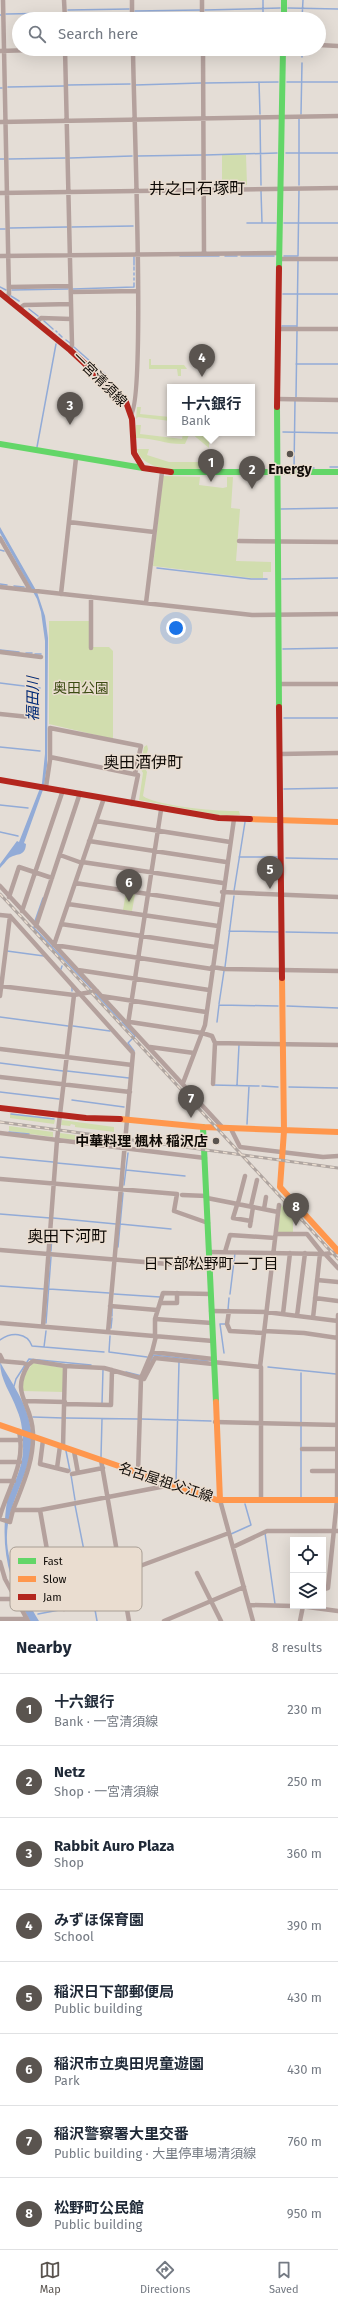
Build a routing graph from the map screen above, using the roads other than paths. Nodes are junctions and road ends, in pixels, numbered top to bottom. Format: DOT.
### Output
graph roads {
  1 [pos="3,0"];
  2 [pos="64,0"];
  3 [pos="132,0"];
  4 [pos="202,0"];
  5 [pos="284,0"];
  6 [pos="65,12"];
  7 [pos="132,12"];
  8 [pos="202,12"];
  9 [pos="284,12"];
  10 [pos="326,45"];
  11 [pos="338,46"];
  12 [pos="2,51"];
  13 [pos="12,51"];
  14 [pos="66,56"];
  15 [pos="132,56"];
  16 [pos="203,56"];
  17 [pos="283,56"];
  18 [pos="282,116"];
  19 [pos="338,116"];
  20 [pos="203,118"];
  21 [pos="134,120"];
  22 [pos="67,121"];
  23 [pos="3,122"];
  24 [pos="280,188"];
  25 [pos="338,188"];
  26 [pos="204,189"];
  27 [pos="135,190"];
  28 [pos="68,192"];
  29 [pos="0,193"];
  30 [pos="7,193"];
  31 [pos="204,253"];
  32 [pos="137,254"];
  33 [pos="70,255"];
  34 [pos="0,256"];
  35 [pos="8,256"];
  36 [pos="279,256"];
  37 [pos="338,259"];
  38 [pos="70,286"];
  39 [pos="9,287"];
  40 [pos="138,291"];
  41 [pos="71,292"];
  42 [pos="0,294"];
  43 [pos="6,298"];
  44 [pos="71,304"];
  45 [pos="20,308"];
  46 [pos="71,319"];
  47 [pos="37,322"];
  48 [pos="278,329"];
  49 [pos="338,329"];
  50 [pos="70,350"];
  51 [pos="277,399"];
  52 [pos="338,400"];
  53 [pos="131,414"];
  54 [pos="0,444"];
  55 [pos="76,458"];
  56 [pos="143,468"];
  57 [pos="162,472"];
  58 [pos="338,472"];
  59 [pos="276,474"];
  60 [pos="69,522"];
  61 [pos="154,532"];
  62 [pos="0,538"];
  63 [pos="239,541"];
  64 [pos="338,542"];
  65 [pos="278,543"];
  66 [pos="0,587"];
  67 [pos="30,590"];
  68 [pos="61,594"];
  69 [pos="91,597"];
  70 [pos="146,603"];
  71 [pos="338,614"];
  72 [pos="279,615"];
  73 [pos="91,648"];
  74 [pos="0,652"];
  75 [pos="41,656"];
  76 [pos="279,684"];
  77 [pos="338,684"];
  78 [pos="0,714"];
  79 [pos="29,717"];
  80 [pos="338,753"];
  81 [pos="280,754"];
  82 [pos="50,757"];
  83 [pos="135,774"];
  84 [pos="0,780"];
  85 [pos="46,787"];
  86 [pos="63,790"];
  87 [pos="80,793"];
  88 [pos="104,798"];
  89 [pos="132,804"];
  90 [pos="161,810"];
  91 [pos="234,819"];
  92 [pos="96,821"];
  93 [pos="281,821"];
  94 [pos="338,822"];
  95 [pos="158,831"];
  96 [pos="89,841"];
  97 [pos="230,842"];
  98 [pos="155,851"];
  99 [pos="60,855"];
  100 [pos="82,862"];
  101 [pos="226,862"];
  102 [pos="35,872"];
  103 [pos="152,872"];
  104 [pos="52,878"];
  105 [pos="75,883"];
  106 [pos="224,883"];
  107 [pos="0,886"];
  108 [pos="222,892"];
  109 [pos="149,894"];
  110 [pos="282,895"];
  111 [pos="338,896"];
  112 [pos="9,897"];
  113 [pos="68,904"];
  114 [pos="221,905"];
  115 [pos="22,911"];
  116 [pos="0,915"];
  117 [pos="146,915"];
  118 [pos="10,916"];
  119 [pos="61,924"];
  120 [pos="36,926"];
  121 [pos="218,926"];
  122 [pos="142,936"];
  123 [pos="54,945"];
  124 [pos="215,947"];
  125 [pos="139,958"];
  126 [pos="212,968"];
  127 [pos="283,969"];
  128 [pos="78,970"];
  129 [pos="338,971"];
  130 [pos="136,979"];
  131 [pos="1,986"];
  132 [pos="209,990"];
  133 [pos="97,991"];
  134 [pos="82,994"];
  135 [pos="74,995"];
  136 [pos="0,996"];
  137 [pos="101,996"];
  138 [pos="133,1001"];
  139 [pos="206,1012"];
  140 [pos="129,1023"];
  141 [pos="202,1033"];
  142 [pos="215,1043"];
  143 [pos="283,1044"];
  144 [pos="338,1045"];
  145 [pos="150,1047"];
  146 [pos="0,1049"];
  147 [pos="194,1054"];
  148 [pos="67,1057"];
  149 [pos="132,1065"];
  150 [pos="0,1077"];
  151 [pos="183,1083"];
  152 [pos="213,1084"];
  153 [pos="63,1085"];
  154 [pos="130,1092"];
  155 [pos="0,1108"];
  156 [pos="60,1116"];
  157 [pos="127,1119"];
  158 [pos="203,1127"];
  159 [pos="223,1128"];
  160 [pos="232,1128"];
  161 [pos="284,1131"];
  162 [pos="338,1132"];
  163 [pos="0,1133"];
  164 [pos="57,1140"];
  165 [pos="124,1150"];
  166 [pos="282,1152"];
  167 [pos="338,1156"];
  168 [pos="205,1158"];
  169 [pos="245,1176"];
  170 [pos="0,1179"];
  171 [pos="257,1180"];
  172 [pos="54,1183"];
  173 [pos="122,1189"];
  174 [pos="182,1195"];
  175 [pos="207,1197"];
  176 [pos="266,1197"];
  177 [pos="238,1204"];
  178 [pos="279,1205"];
  179 [pos="252,1206"];
  180 [pos="264,1209"];
  181 [pos="278,1212"];
  182 [pos="251,1221"];
  183 [pos="208,1223"];
  184 [pos="250,1226"];
  185 [pos="276,1236"];
  186 [pos="0,1250"];
  187 [pos="338,1251"];
  188 [pos="209,1252"];
  189 [pos="225,1252"];
  190 [pos="274,1253"];
  191 [pos="290,1253"];
  192 [pos="305,1253"];
  193 [pos="49,1254"];
  194 [pos="323,1254"];
  195 [pos="115,1259"];
  196 [pos="209,1265"];
  197 [pos="338,1268"];
  198 [pos="317,1280"];
  199 [pos="338,1282"];
  200 [pos="177,1293"];
  201 [pos="211,1294"];
  202 [pos="315,1298"];
  203 [pos="338,1301"];
  204 [pos="160,1303"];
  205 [pos="110,1306"];
  206 [pos="157,1310"];
  207 [pos="211,1311"];
  208 [pos="229,1311"];
  209 [pos="266,1312"];
  210 [pos="283,1314"];
  211 [pos="338,1315"];
  212 [pos="297,1316"];
  213 [pos="312,1318"];
  214 [pos="155,1319"];
  215 [pos="338,1321"];
  216 [pos="0,1323"];
  217 [pos="212,1323"];
  218 [pos="43,1326"];
  219 [pos="108,1332"];
  220 [pos="264,1332"];
  221 [pos="156,1336"];
  222 [pos="338,1338"];
  223 [pos="212,1341"];
  224 [pos="338,1348"];
  225 [pos="152,1352"];
  226 [pos="0,1355"];
  227 [pos="338,1358"];
  228 [pos="1,1361"];
  229 [pos="213,1361"];
  230 [pos="26,1364"];
  231 [pos="65,1366"];
  232 [pos="260,1367"];
  233 [pos="112,1370"];
  234 [pos="141,1377"];
  235 [pos="25,1401"];
  236 [pos="65,1403"];
  237 [pos="215,1422"];
  238 [pos="261,1424"];
  239 [pos="0,1425"];
  240 [pos="337,1425"];
  241 [pos="20,1431"];
  242 [pos="33,1436"];
  243 [pos="0,1440"];
  244 [pos="21,1440"];
  245 [pos="43,1440"];
  246 [pos="62,1447"];
  247 [pos="302,1449"];
  248 [pos="337,1449"];
  249 [pos="74,1451"];
  250 [pos="101,1460"];
  251 [pos="0,1462"];
  252 [pos="20,1462"];
  253 [pos="57,1468"];
  254 [pos="102,1468"];
  255 [pos="312,1472"];
  256 [pos="337,1472"];
  257 [pos="78,1473"];
  258 [pos="138,1473"];
  259 [pos="0,1481"];
  260 [pos="14,1481"];
  261 [pos="171,1486"];
  262 [pos="108,1498"];
  263 [pos="2,1500"];
  264 [pos="220,1500"];
  265 [pos="261,1500"];
  266 [pos="338,1500"];
  267 [pos="13,1510"];
  268 [pos="40,1510"];
  269 [pos="0,1516"];
  270 [pos="0,1519"];
  271 [pos="336,1531"];
  272 [pos="229,1533"];
  273 [pos="46,1547"];
  274 [pos="117,1547"];
  275 [pos="233,1547"];
  276 [pos="0,1562"];
  277 [pos="142,1564"];
  278 [pos="198,1573"];
  279 [pos="3,1579"];
  280 [pos="244,1586"];
  281 [pos="326,1588"];
  282 [pos="10,1589"];
  283 [pos="211,1600"];
  284 [pos="249,1605"];
  285 [pos="290,1606"];
  286 [pos="326,1608"];
  287 [pos="302,1609"];
  288 [pos="23,1611"];
  289 [pos="127,1611"];
  290 [pos="338,1611"];
  291 [pos="0,1620"];
  292 [pos="28,1620"];
  293 [pos="129,1621"];
  294 [pos="164,1621"];
  295 [pos="221,1621"];
  296 [pos="253,1621"];
  297 [pos="300,1621"];
  1 -- 12 [label="street"];
  2 -- 6 [label="street"];
  3 -- 7 [label="street"];
  4 -- 8 [label="street"];
  5 -- 9 [label="street"];
  10 -- 11 [label="street"];
  12 -- 13 [label="street"];
  12 -- 23 [label="street"];
  14 -- 22 [label="street"];
  15 -- 21 [label="street"];
  16 -- 20 [label="street"];
  17 -- 18 [label="street"];
  18 -- 19 [label="street"];
  18 -- 20 [label="street"];
  18 -- 24 [label="street"];
  20 -- 21 [label="street"];
  20 -- 26 [label="street"];
  21 -- 22 [label="street"];
  21 -- 27 [label="street"];
  22 -- 23 [label="street"];
  22 -- 28 [label="street"];
  23 -- 30 [label="street"];
  24 -- 25 [label="street"];
  24 -- 26 [label="street"];
  24 -- 36 [label="street"];
  26 -- 27 [label="street"];
  26 -- 31 [label="street"];
  27 -- 28 [label="street"];
  27 -- 32 [label="street"];
  28 -- 30 [label="street"];
  28 -- 33 [label="street"];
  29 -- 30 [label="street"];
  30 -- 35 [label="street"];
  31 -- 32 [label="street"];
  31 -- 36 [label="street"];
  32 -- 33 [label="street"];
  32 -- 40 [label="street"];
  33 -- 35 [label="street"];
  33 -- 38 [label="street"];
  34 -- 35 [label="street"];
  35 -- 39 [label="street"];
  36 -- 37 [label="street"];
  36 -- 48 [label="street"];
  38 -- 39 [label="street"];
  38 -- 41 [label="street"];
  39 -- 43 [label="street"];
  40 -- 41 [label="street"];
  40 -- 53 [label="street"];
  41 -- 44 [label="street"];
  42 -- 43 [label="street, 一宮清須線"];
  43 -- 45 [label="street, 一宮清須線"];
  44 -- 45 [label="street"];
  44 -- 46 [label="street"];
  45 -- 47 [label="street, 一宮清須線"];
  46 -- 47 [label="street"];
  46 -- 50 [label="street"];
  47 -- 50 [label="street, 一宮清須線"];
  48 -- 49 [label="street"];
  48 -- 51 [label="street"];
  50 -- 53 [label="street, 一宮清須線"];
  51 -- 52 [label="street"];
  51 -- 59 [label="street"];
  53 -- 56 [label="street, 一宮清須線"];
  54 -- 55 [label="street"];
  55 -- 56 [label="street"];
  55 -- 60 [label="street"];
  56 -- 57 [label="street"];
  57 -- 59 [label="street"];
  57 -- 61 [label="street"];
  58 -- 59 [label="street"];
  59 -- 65 [label="street"];
  60 -- 61 [label="street"];
  60 -- 68 [label="street"];
  61 -- 70 [label="street"];
  62 -- 67 [label="street"];
  63 -- 65 [label="street"];
  64 -- 65 [label="street"];
  65 -- 72 [label="street"];
  66 -- 67 [label="street"];
  67 -- 68 [label="street"];
  68 -- 69 [label="street"];
  69 -- 70 [label="street"];
  69 -- 73 [label="street"];
  70 -- 72 [label="street"];
  71 -- 72 [label="street"];
  72 -- 76 [label="street"];
  74 -- 75 [label="street"];
  76 -- 77 [label="street"];
  76 -- 81 [label="street"];
  78 -- 79 [label="street"];
  80 -- 81 [label="street"];
  81 -- 93 [label="street"];
  82 -- 83 [label="street"];
  82 -- 83 [label="street"];
  82 -- 85 [label="street"];
  83 -- 89 [label="street"];
  84 -- 85 [label="street"];
  85 -- 86 [label="street"];
  86 -- 87 [label="street"];
  86 -- 102 [label="street"];
  87 -- 88 [label="street"];
  87 -- 99 [label="street"];
  88 -- 89 [label="street"];
  88 -- 92 [label="street"];
  89 -- 90 [label="street"];
  90 -- 91 [label="street"];
  90 -- 95 [label="street"];
  91 -- 93 [label="street"];
  91 -- 97 [label="street"];
  92 -- 95 [label="street"];
  92 -- 96 [label="street"];
  93 -- 94 [label="street"];
  93 -- 110 [label="street"];
  95 -- 97 [label="street"];
  95 -- 98 [label="street"];
  96 -- 98 [label="street"];
  96 -- 100 [label="street"];
  97 -- 101 [label="street"];
  98 -- 101 [label="street"];
  98 -- 103 [label="street"];
  99 -- 100 [label="street"];
  99 -- 104 [label="street"];
  100 -- 103 [label="street"];
  100 -- 105 [label="street"];
  101 -- 106 [label="street"];
  102 -- 104 [label="street"];
  102 -- 112 [label="street"];
  102 -- 115 [label="street"];
  103 -- 106 [label="street"];
  103 -- 109 [label="street"];
  104 -- 120 [label="street"];
  105 -- 109 [label="street"];
  105 -- 113 [label="street"];
  106 -- 108 [label="street"];
  107 -- 112 [label="street"];
  108 -- 110 [label="street"];
  108 -- 114 [label="street"];
  109 -- 114 [label="street"];
  109 -- 117 [label="street"];
  110 -- 111 [label="street"];
  110 -- 127 [label="street"];
  112 -- 115 [label="street"];
  113 -- 117 [label="street"];
  113 -- 119 [label="street"];
  114 -- 121 [label="street"];
  115 -- 120 [label="street"];
  116 -- 118 [label="street"];
  117 -- 121 [label="street"];
  117 -- 122 [label="street"];
  118 -- 131 [label="street"];
  118 -- 134 [label="street"];
  119 -- 122 [label="street"];
  119 -- 123 [label="street"];
  120 -- 123 [label="street"];
  121 -- 124 [label="street"];
  122 -- 124 [label="street"];
  122 -- 125 [label="street"];
  123 -- 125 [label="street"];
  123 -- 128 [label="street"];
  124 -- 126 [label="street"];
  125 -- 126 [label="street"];
  125 -- 130 [label="street"];
  126 -- 127 [label="street"];
  126 -- 132 [label="street"];
  127 -- 129 [label="street"];
  127 -- 143 [label="street"];
  128 -- 130 [label="street"];
  128 -- 133 [label="street"];
  130 -- 132 [label="street"];
  130 -- 138 [label="street"];
  131 -- 135 [label="street"];
  131 -- 136 [label="street"];
  132 -- 139 [label="street"];
  133 -- 134 [label="street"];
  133 -- 137 [label="street"];
  134 -- 135 [label="street"];
  134 -- 149 [label="street"];
  135 -- 148 [label="street"];
  137 -- 138 [label="street"];
  137 -- 140 [label="street"];
  138 -- 139 [label="street"];
  138 -- 140 [label="street"];
  139 -- 141 [label="street"];
  140 -- 141 [label="street"];
  140 -- 145 [label="street"];
  141 -- 142 [label="street"];
  141 -- 147 [label="street"];
  142 -- 143 [label="street"];
  142 -- 152 [label="street"];
  143 -- 144 [label="street"];
  143 -- 161 [label="street"];
  145 -- 147 [label="street"];
  145 -- 151 [label="street"];
  146 -- 148 [label="street"];
  147 -- 151 [label="street"];
  148 -- 149 [label="street"];
  148 -- 153 [label="street"];
  149 -- 154 [label="street"];
  150 -- 153 [label="street"];
  151 -- 159 [label="street"];
  153 -- 154 [label="street"];
  153 -- 156 [label="street"];
  154 -- 157 [label="street"];
  155 -- 156 [label="street"];
  156 -- 157 [label="street"];
  156 -- 164 [label="street"];
  157 -- 158 [label="street"];
  157 -- 165 [label="street"];
  158 -- 159 [label="street"];
  158 -- 168 [label="street"];
  159 -- 160 [label="street"];
  160 -- 161 [label="street"];
  160 -- 166 [label="street"];
  161 -- 162 [label="street"];
  161 -- 166 [label="street"];
  163 -- 164 [label="street"];
  164 -- 165 [label="street"];
  164 -- 172 [label="street"];
  165 -- 168 [label="street"];
  165 -- 173 [label="street"];
  166 -- 167 [label="street"];
  166 -- 187 [label="street"];
  168 -- 175 [label="street"];
  169 -- 177 [label="street"];
  170 -- 172 [label="street"];
  171 -- 179 [label="street"];
  172 -- 173 [label="street"];
  172 -- 193 [label="street"];
  173 -- 183 [label="street"];
  173 -- 195 [label="street"];
  174 -- 175 [label="street"];
  175 -- 177 [label="street"];
  175 -- 183 [label="street"];
  176 -- 180 [label="street"];
  177 -- 179 [label="street"];
  177 -- 182 [label="street"];
  178 -- 181 [label="street"];
  179 -- 180 [label="street"];
  179 -- 182 [label="street"];
  180 -- 181 [label="street"];
  181 -- 185 [label="street"];
  182 -- 184 [label="street"];
  183 -- 188 [label="street"];
  185 -- 189 [label="street"];
  185 -- 190 [label="street"];
  185 -- 194 [label="street"];
  186 -- 193 [label="street"];
  187 -- 194 [label="street"];
  188 -- 189 [label="street"];
  188 -- 196 [label="street"];
  189 -- 190 [label="street"];
  190 -- 191 [label="street"];
  190 -- 209 [label="street"];
  191 -- 192 [label="street"];
  191 -- 210 [label="street"];
  192 -- 194 [label="street"];
  192 -- 212 [label="street"];
  193 -- 195 [label="street"];
  193 -- 218 [label="street"];
  194 -- 197 [label="street"];
  194 -- 198 [label="street"];
  195 -- 196 [label="street"];
  195 -- 205 [label="street"];
  196 -- 201 [label="street"];
  198 -- 199 [label="street"];
  198 -- 202 [label="street"];
  200 -- 201 [label="street"];
  200 -- 204 [label="street"];
  200 -- 204 [label="street"];
  201 -- 207 [label="street"];
  202 -- 203 [label="street"];
  202 -- 213 [label="street"];
  204 -- 206 [label="street"];
  205 -- 206 [label="street"];
  205 -- 219 [label="street"];
  206 -- 214 [label="street"];
  207 -- 208 [label="street"];
  207 -- 217 [label="street"];
  208 -- 209 [label="street"];
  208 -- 220 [label="street"];
  209 -- 210 [label="street"];
  209 -- 220 [label="street"];
  210 -- 212 [label="street"];
  211 -- 215 [label="street"];
  212 -- 213 [label="street"];
  213 -- 215 [label="street"];
  214 -- 217 [label="street"];
  214 -- 221 [label="street"];
  215 -- 222 [label="street"];
  216 -- 218 [label="street"];
  217 -- 223 [label="street"];
  218 -- 219 [label="street"];
  219 -- 221 [label="street"];
  220 -- 222 [label="street"];
  220 -- 232 [label="street"];
  221 -- 223 [label="street"];
  221 -- 225 [label="street"];
  222 -- 224 [label="street"];
  223 -- 229 [label="street"];
  224 -- 227 [label="street"];
  225 -- 229 [label="street"];
  225 -- 234 [label="street"];
  226 -- 228 [label="street"];
  227 -- 240 [label="street"];
  228 -- 230 [label="street"];
  229 -- 232 [label="street"];
  229 -- 234 [label="street"];
  229 -- 237 [label="street"];
  230 -- 231 [label="street"];
  230 -- 235 [label="street"];
  231 -- 233 [label="street"];
  231 -- 236 [label="street"];
  232 -- 238 [label="street"];
  233 -- 234 [label="street"];
  233 -- 236 [label="street"];
  234 -- 258 [label="street"];
  235 -- 236 [label="street"];
  235 -- 242 [label="street"];
  236 -- 246 [label="street"];
  237 -- 238 [label="street"];
  237 -- 264 [label="street"];
  238 -- 240 [label="street"];
  238 -- 265 [label="street"];
  239 -- 241 [label="street, 名古屋祖父江線"];
  240 -- 248 [label="street"];
  241 -- 242 [label="street, 名古屋祖父江線"];
  241 -- 244 [label="street"];
  242 -- 245 [label="street, 名古屋祖父江線"];
  242 -- 267 [label="street"];
  243 -- 244 [label="street"];
  244 -- 252 [label="street"];
  245 -- 246 [label="street, 名古屋祖父江線"];
  245 -- 253 [label="street"];
  246 -- 249 [label="street, 名古屋祖父江線"];
  246 -- 253 [label="street"];
  247 -- 248 [label="street"];
  248 -- 256 [label="street"];
  249 -- 250 [label="street, 名古屋祖父江線"];
  249 -- 257 [label="street"];
  250 -- 254 [label="street"];
  250 -- 258 [label="street, 名古屋祖父江線"];
  251 -- 252 [label="street"];
  252 -- 260 [label="street"];
  253 -- 257 [label="street"];
  254 -- 257 [label="street"];
  254 -- 262 [label="street"];
  255 -- 256 [label="street"];
  256 -- 266 [label="street"];
  258 -- 261 [label="street, 名古屋祖父江線"];
  259 -- 260 [label="street"];
  260 -- 263 [label="street"];
  261 -- 262 [label="street"];
  261 -- 264 [label="street, 名古屋祖父江線"];
  262 -- 268 [label="street"];
  262 -- 274 [label="street"];
  263 -- 269 [label="street"];
  264 -- 265 [label="street, 名古屋祖父江線"];
  264 -- 272 [label="street"];
  265 -- 266 [label="street, 名古屋祖父江線"];
  266 -- 271 [label="street"];
  267 -- 268 [label="street"];
  267 -- 270 [label="street"];
  268 -- 273 [label="street"];
  271 -- 275 [label="street"];
  271 -- 281 [label="street"];
  272 -- 275 [label="street"];
  272 -- 277 [label="street"];
  275 -- 280 [label="street"];
  276 -- 279 [label="street"];
  278 -- 283 [label="street"];
  279 -- 282 [label="street"];
  280 -- 283 [label="street"];
  280 -- 284 [label="street"];
  283 -- 294 [label="street"];
  283 -- 295 [label="street"];
  284 -- 285 [label="street"];
  284 -- 296 [label="street"];
  286 -- 290 [label="street"];
  287 -- 297 [label="street"];
  288 -- 292 [label="street"];
  289 -- 293 [label="street"];
  291 -- 292 [label="street"];
}
